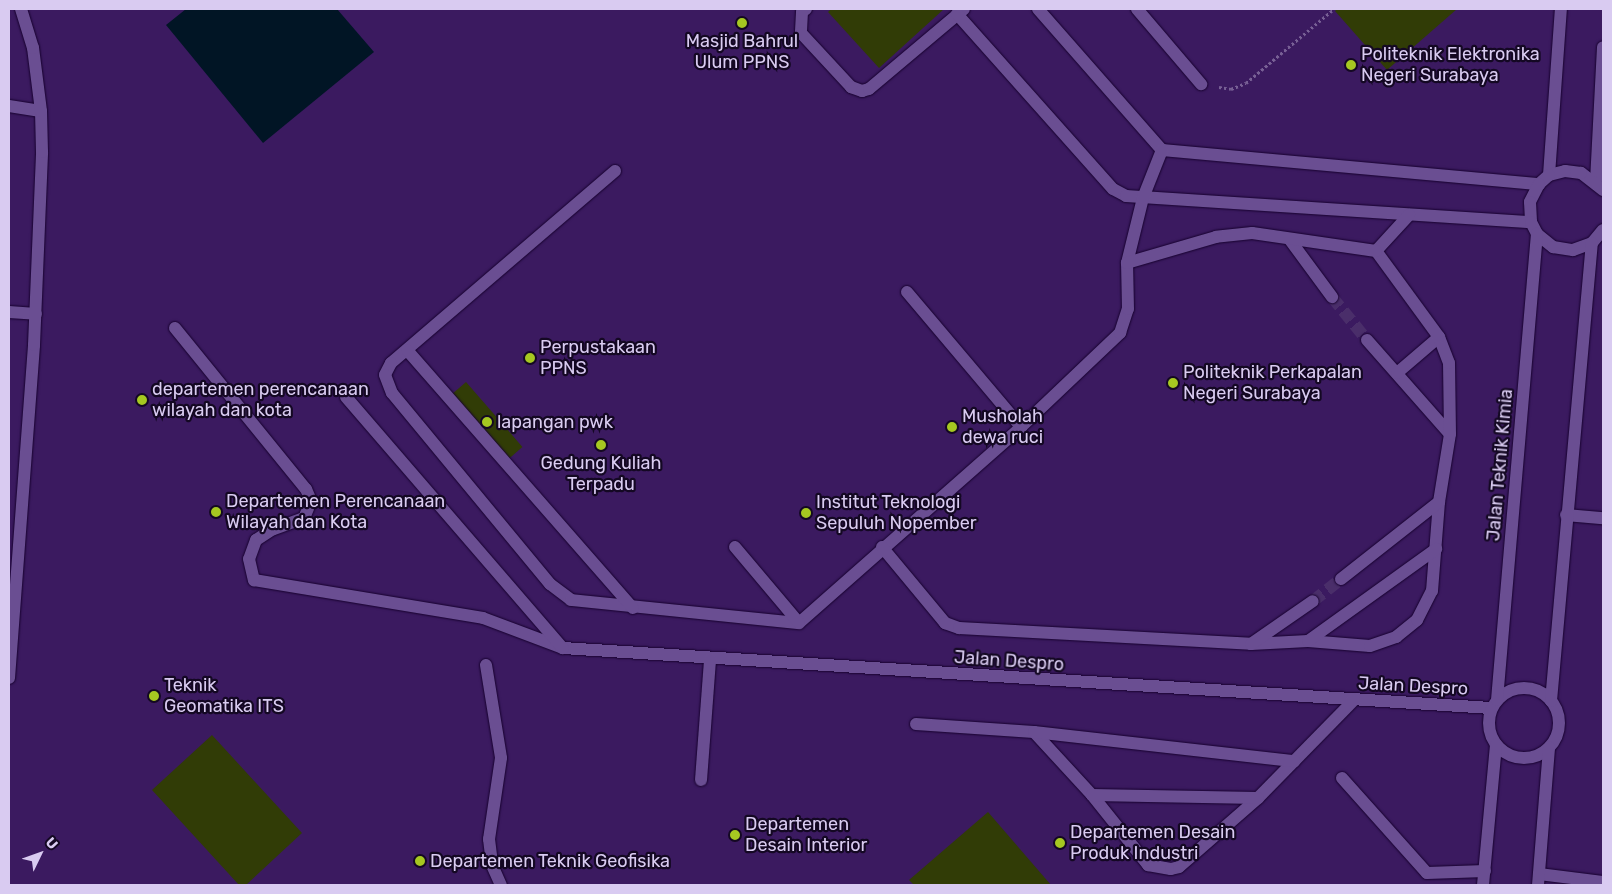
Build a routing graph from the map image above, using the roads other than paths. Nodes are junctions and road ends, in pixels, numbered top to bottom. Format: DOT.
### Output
graph roads {
  1 [pos="21,9"];
  2 [pos="806,9"];
  3 [pos="1038,9"];
  4 [pos="1137,9"];
  5 [pos="1560,9"];
  6 [pos="960,12"];
  7 [pos="1603,47"];
  8 [pos="1201,84"];
  9 [pos="9,106"];
  10 [pos="41,111"];
  11 [pos="1162,150"];
  12 [pos="615,171"];
  13 [pos="1549,175"];
  14 [pos="1539,184"];
  15 [pos="1599,186"];
  16 [pos="1143,198"];
  17 [pos="1409,215"];
  18 [pos="1534,228"];
  19 [pos="1603,230"];
  20 [pos="1290,240"];
  21 [pos="1592,243"];
  22 [pos="1376,251"];
  23 [pos="1127,263"];
  24 [pos="907,292"];
  25 [pos="1332,297"];
  26 [pos="9,312"];
  27 [pos="36,314"];
  28 [pos="174,328"];
  29 [pos="1439,337"];
  30 [pos="1367,340"];
  31 [pos="407,350"];
  32 [pos="1397,373"];
  33 [pos="346,397"];
  34 [pos="1021,427"];
  35 [pos="1450,434"];
  36 [pos="1439,502"];
  37 [pos="1566,515"];
  38 [pos="1603,518"];
  39 [pos="735,547"];
  40 [pos="882,547"];
  41 [pos="1436,549"];
  42 [pos="1341,579"];
  43 [pos="1313,601"];
  44 [pos="634,608"];
  45 [pos="799,623"];
  46 [pos="1308,641"];
  47 [pos="1252,644"];
  48 [pos="563,648"];
  49 [pos="710,659"];
  50 [pos="486,665"];
  51 [pos="9,678"];
  52 [pos="1354,700"];
  53 [pos="1551,701"];
  54 [pos="1494,704"];
  55 [pos="916,724"];
  56 [pos="1034,732"];
  57 [pos="1496,745"];
  58 [pos="1549,748"];
  59 [pos="1294,761"];
  60 [pos="1342,778"];
  61 [pos="701,780"];
  62 [pos="1092,795"];
  63 [pos="1258,798"];
  64 [pos="1485,871"];
  65 [pos="1427,879"];
  66 [pos="1539,880"];
  67 [pos="1603,882"];
  68 [pos="501,885"];
  69 [pos="1483,885"];
  1 -- 10 [label="lane"];
  2 -- 6 [label="lane"];
  3 -- 11 [label="lane"];
  4 -- 8 [label="lane"];
  5 -- 13 [label="lane"];
  6 -- 16 [label="lane"];
  7 -- 15 [label="lane"];
  9 -- 10 [label="lane"];
  10 -- 27 [label="lane"];
  11 -- 14 [label="lane"];
  11 -- 16 [label="lane"];
  12 -- 31 [label="lane"];
  13 -- 14 [label="lane"];
  13 -- 15 [label="lane"];
  14 -- 18 [label="lane, Jalan Teknik Kimia"];
  16 -- 17 [label="lane"];
  16 -- 23 [label="lane"];
  17 -- 18 [label="lane"];
  17 -- 22 [label="lane"];
  18 -- 21 [label="lane"];
  18 -- 54 [label="lane, Jalan Teknik Kimia"];
  19 -- 21 [label="lane"];
  20 -- 22 [label="lane"];
  20 -- 23 [label="lane"];
  20 -- 25 [label="lane"];
  21 -- 37 [label="lane"];
  22 -- 29 [label="lane"];
  23 -- 34 [label="lane"];
  24 -- 34 [label="lane"];
  26 -- 27 [label="lane"];
  27 -- 51 [label="lane"];
  28 -- 48 [label="lane, Jalan Despro"];
  29 -- 32 [label="lane"];
  29 -- 35 [label="lane"];
  30 -- 32 [label="lane"];
  31 -- 44 [label="lane"];
  31 -- 44 [label="lane"];
  32 -- 35 [label="lane"];
  33 -- 48 [label="lane"];
  34 -- 40 [label="lane"];
  35 -- 36 [label="lane"];
  36 -- 41 [label="lane"];
  36 -- 42 [label="lane"];
  37 -- 38 [label="lane"];
  37 -- 53 [label="lane"];
  39 -- 45 [label="lane"];
  40 -- 45 [label="lane"];
  40 -- 47 [label="lane"];
  41 -- 46 [label="lane"];
  41 -- 46 [label="lane"];
  43 -- 47 [label="lane"];
  44 -- 45 [label="lane"];
  46 -- 47 [label="lane"];
  48 -- 49 [label="lane, Jalan Despro"];
  49 -- 52 [label="lane, Jalan Despro"];
  49 -- 61 [label="lane"];
  50 -- 68 [label="lane"];
  52 -- 54 [label="lane, Jalan Despro"];
  52 -- 59 [label="lane"];
  53 -- 54 [label="lane"];
  53 -- 58 [label="lane"];
  54 -- 57 [label="lane"];
  55 -- 56 [label="lane"];
  56 -- 59 [label="lane"];
  56 -- 62 [label="lane"];
  57 -- 58 [label="lane"];
  57 -- 64 [label="lane"];
  58 -- 66 [label="lane"];
  59 -- 63 [label="lane"];
  60 -- 65 [label="lane"];
  62 -- 63 [label="lane"];
  62 -- 63 [label="lane"];
  64 -- 65 [label="lane"];
  64 -- 69 [label="lane"];
  66 -- 67 [label="lane"];
}
